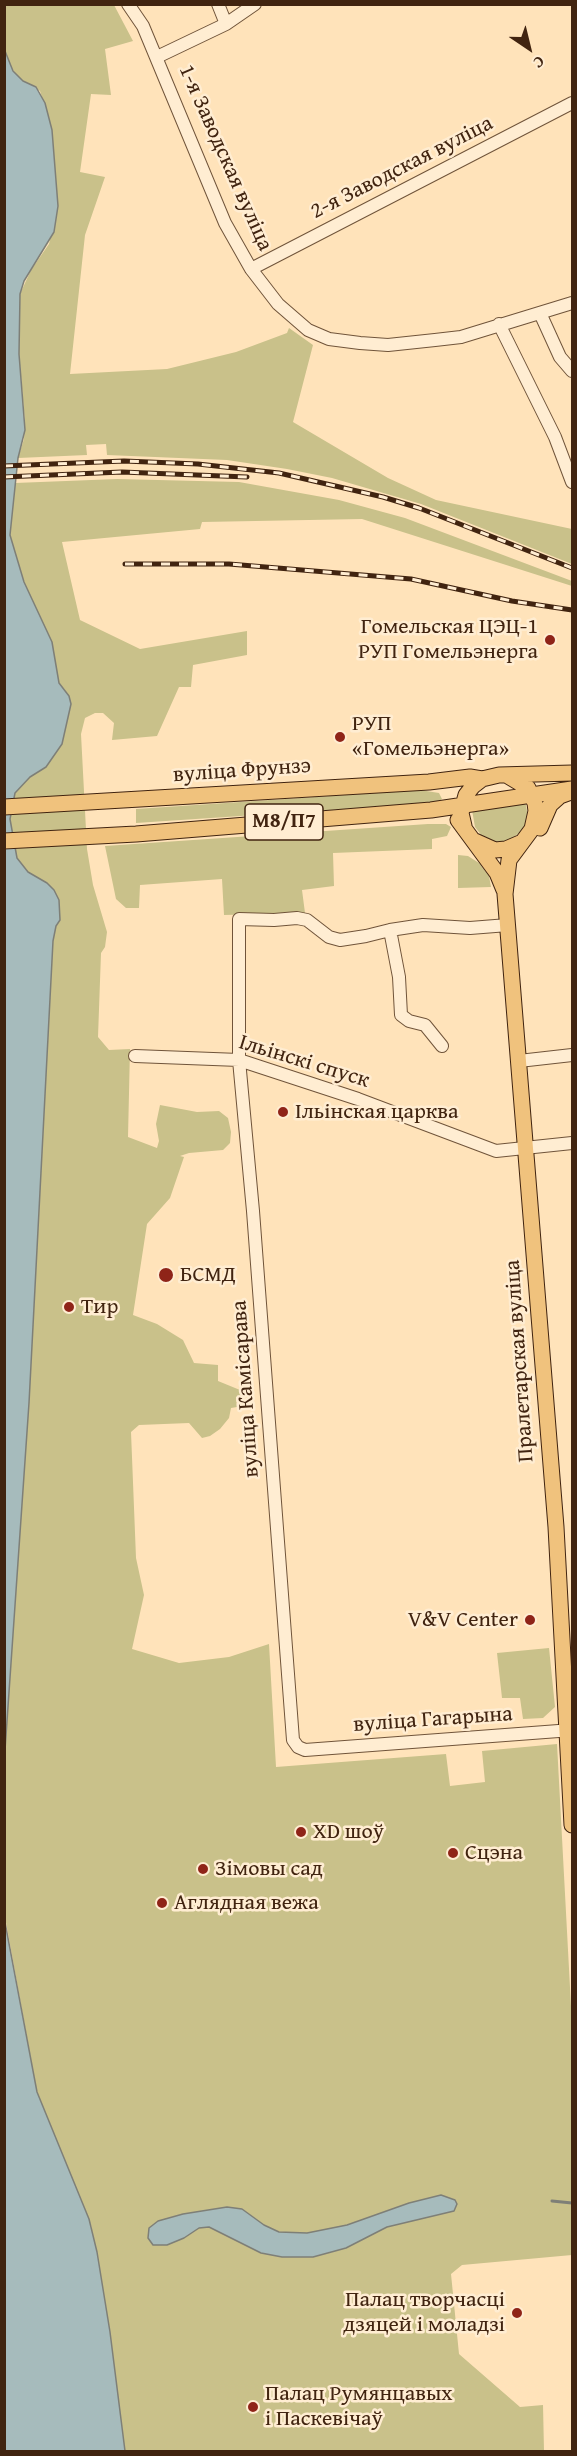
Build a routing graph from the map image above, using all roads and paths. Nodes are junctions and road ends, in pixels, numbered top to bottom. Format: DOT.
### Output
graph roads {
  1 [pos="128,4"];
  2 [pos="218,4"];
  3 [pos="255,4"];
  4 [pos="226,24"];
  5 [pos="157,57"];
  6 [pos="573,103"];
  7 [pos="251,269"];
  8 [pos="573,303"];
  9 [pos="540,313"];
  10 [pos="499,324"];
  11 [pos="573,371"];
  12 [pos="573,482"];
  13 [pos="573,773"];
  14 [pos="508,776"];
  15 [pos="482,779"];
  16 [pos="573,790"];
  17 [pos="532,795"];
  18 [pos="4,807"];
  19 [pos="462,807"];
  20 [pos="431,810"];
  21 [pos="464,826"];
  22 [pos="525,839"];
  23 [pos="4,841"];
  24 [pos="474,841"];
  25 [pos="507,878"];
  26 [pos="505,894"];
  27 [pos="508,925"];
  28 [pos="390,930"];
  29 [pos="442,1046"];
  30 [pos="573,1055"];
  31 [pos="135,1056"];
  32 [pos="239,1060"];
  33 [pos="519,1061"];
  34 [pos="573,1143"];
  35 [pos="524,1148"];
  36 [pos="570,1730"];
  37 [pos="298,1747"];
  38 [pos="573,1825"];
  1 -- 5 [label="street, 1-я Заводская вуліца"];
  2 -- 4 [label="street"];
  3 -- 4 [label="street"];
  4 -- 5 [label="street"];
  5 -- 7 [label="street, 1-я Заводская вуліца"];
  6 -- 7 [label="street, 2-я Заводская вуліца"];
  7 -- 10 [label="street, 1-я Заводская вуліца"];
  8 -- 9 [label="street, 1-я Заводская вуліца"];
  9 -- 10 [label="street, 1-я Заводская вуліца"];
  9 -- 11 [label="street"];
  10 -- 12 [label="street"];
  13 -- 14 [label="main road, вуліца Фрунзэ"];
  14 -- 15 [label="main road, вуліца Фрунзэ / М8/П7"];
  14 -- 17 [label="main road"];
  15 -- 18 [label="main road, вуліца Фрунзэ / М8/П7"];
  15 -- 19 [label="main road"];
  16 -- 17 [label="main road"];
  16 -- 25 [label="main road"];
  17 -- 19 [label="main road"];
  17 -- 22 [label="main road, М8/П7"];
  19 -- 20 [label="main road"];
  19 -- 21 [label="main road, М8/П7"];
  20 -- 21 [label="main road, М8/П7"];
  20 -- 23 [label="main road, М8/П7"];
  21 -- 24 [label="main road, М8/П7"];
  22 -- 24 [label="main road"];
  22 -- 25 [label="main road, Пралетарская вуліца / М8/П7"];
  24 -- 26 [label="main road, Пралетарская вуліца / М8/П7"];
  25 -- 26 [label="main road, Пралетарская вуліца / М8/П7"];
  26 -- 27 [label="main road, Пралетарская вуліца / М8/П7"];
  27 -- 28 [label="street"];
  27 -- 33 [label="main road, Пралетарская вуліца / М8/П7"];
  28 -- 29 [label="street"];
  28 -- 32 [label="street, вуліца Камісарава"];
  30 -- 33 [label="street"];
  31 -- 32 [label="street, Ільінскі спуск"];
  32 -- 35 [label="street, Ільінскі спуск"];
  32 -- 37 [label="street, вуліца Камісарава"];
  33 -- 35 [label="main road, Пралетарская вуліца / М8/П7"];
  34 -- 35 [label="street, Ільінскі спуск"];
  35 -- 36 [label="main road, Пралетарская вуліца / М8/П7"];
  36 -- 37 [label="street, вуліца Гагарына"];
  36 -- 38 [label="main road, Пралетарская вуліца / М8/П7"];
}
